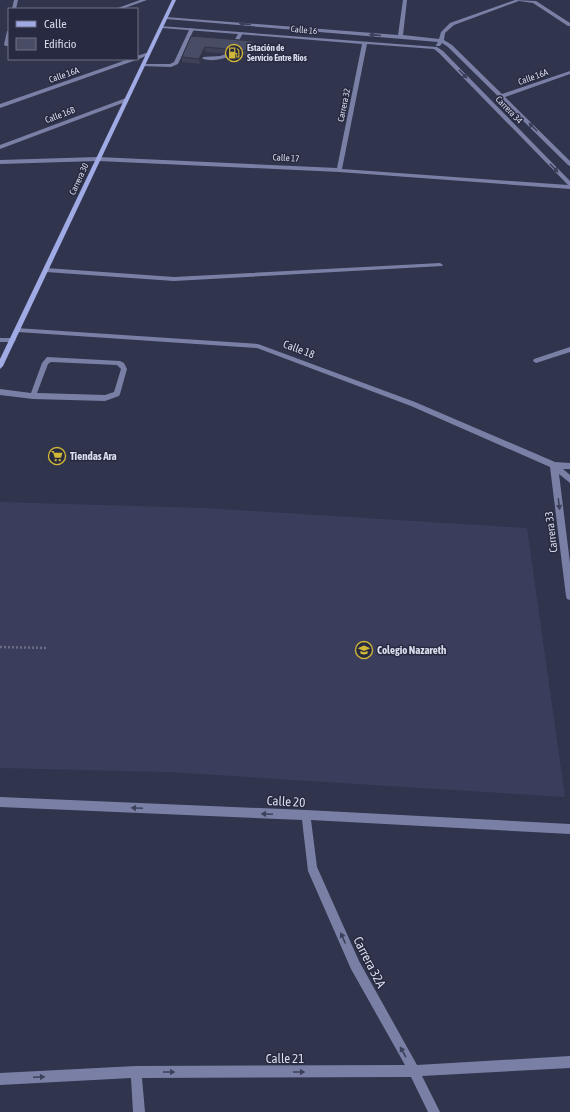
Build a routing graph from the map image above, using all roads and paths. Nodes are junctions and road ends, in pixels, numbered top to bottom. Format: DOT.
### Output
graph roads {
  1 [pos="145,0"];
  2 [pos="174,0"];
  3 [pos="405,0"];
  4 [pos="527,0"];
  5 [pos="120,8"];
  6 [pos="166,18"];
  7 [pos="570,25"];
  8 [pos="162,27"];
  9 [pos="192,29"];
  10 [pos="241,33"];
  11 [pos="400,37"];
  12 [pos="441,41"];
  13 [pos="365,43"];
  14 [pos="8,45"];
  15 [pos="234,45"];
  16 [pos="0,47"];
  17 [pos="435,48"];
  18 [pos="148,54"];
  19 [pos="229,54"];
  20 [pos="138,58"];
  21 [pos="203,58"];
  22 [pos="131,60"];
  23 [pos="143,65"];
  24 [pos="570,72"];
  25 [pos="502,96"];
  26 [pos="126,100"];
  27 [pos="0,106"];
  28 [pos="0,147"];
  29 [pos="98,159"];
  30 [pos="0,162"];
  31 [pos="570,164"];
  32 [pos="339,170"];
  33 [pos="570,185"];
  34 [pos="440,265"];
  35 [pos="46,270"];
  36 [pos="18,330"];
  37 [pos="0,340"];
  38 [pos="13,340"];
  39 [pos="570,349"];
  40 [pos="536,361"];
  41 [pos="0,366"];
  42 [pos="0,392"];
  43 [pos="33,396"];
  44 [pos="554,465"];
  45 [pos="570,466"];
  46 [pos="570,480"];
  47 [pos="570,596"];
  48 [pos="0,647"];
  49 [pos="46,648"];
  50 [pos="0,802"];
  51 [pos="306,815"];
  52 [pos="570,829"];
  53 [pos="570,1062"];
  54 [pos="414,1071"];
  55 [pos="136,1072"];
  56 [pos="0,1079"];
  57 [pos="139,1112"];
  58 [pos="434,1112"];
  1 -- 5 [label="street"];
  2 -- 6 [label="main road, Carrera 30"];
  3 -- 11 [label="street"];
  4 -- 7 [label="street"];
  4 -- 12 [label="street"];
  6 -- 8 [label="main road, Carrera 30"];
  11 -- 6 [label="street, Calle 16, one-way"];
  8 -- 9 [label="street, Calle 16"];
  8 -- 18 [label="main road, Carrera 30"];
  9 -- 10 [label="street, Calle 16"];
  9 -- 23 [label="street"];
  10 -- 13 [label="street, Calle 16"];
  10 -- 15 [label="street"];
  11 -- 12 [label="street, Calle 16"];
  12 -- 17 [label="street"];
  12 -- 25 [label="street, Carrera 34"];
  13 -- 17 [label="street, Calle 16"];
  13 -- 32 [label="street, Carrera 32"];
  14 -- 16 [label="street"];
  17 -- 33 [label="street, Carrera 34, one-way"];
  18 -- 20 [label="street"];
  18 -- 23 [label="main road, Carrera 30"];
  19 -- 21 [label="street"];
  22 -- 27 [label="street, Calle 16A"];
  23 -- 26 [label="main road, Carrera 30"];
  24 -- 25 [label="street, Calle 16A"];
  31 -- 25 [label="street, Carrera 34, one-way"];
  26 -- 28 [label="street, Calle 16B"];
  26 -- 29 [label="main road, Carrera 30"];
  29 -- 30 [label="street, Calle 17"];
  29 -- 32 [label="street, Calle 17"];
  29 -- 35 [label="main road, Carrera 30"];
  32 -- 33 [label="street, Calle 17"];
  34 -- 35 [label="street"];
  35 -- 36 [label="main road, Carrera 30"];
  36 -- 38 [label="main road, Carrera 30"];
  36 -- 44 [label="street, Calle 18"];
  37 -- 38 [label="street"];
  38 -- 41 [label="main road, Carrera 30"];
  39 -- 40 [label="street"];
  42 -- 43 [label="street"];
  43 -- 43 [label="street"];
  44 -- 45 [label="street"];
  44 -- 46 [label="street"];
  44 -- 47 [label="street, Carrera 33, one-way"];
  48 -- 49 [label="path"];
  51 -- 50 [label="street, Calle 20, one-way"];
  51 -- 52 [label="street, Calle 20"];
  54 -- 51 [label="street, Carrera 32A, one-way"];
  53 -- 54 [label="street, Calle 21"];
  55 -- 54 [label="street, Calle 21, one-way"];
  54 -- 58 [label="street, Carrera 32A"];
  56 -- 55 [label="street, Calle 21, one-way"];
  55 -- 57 [label="street"];
}
